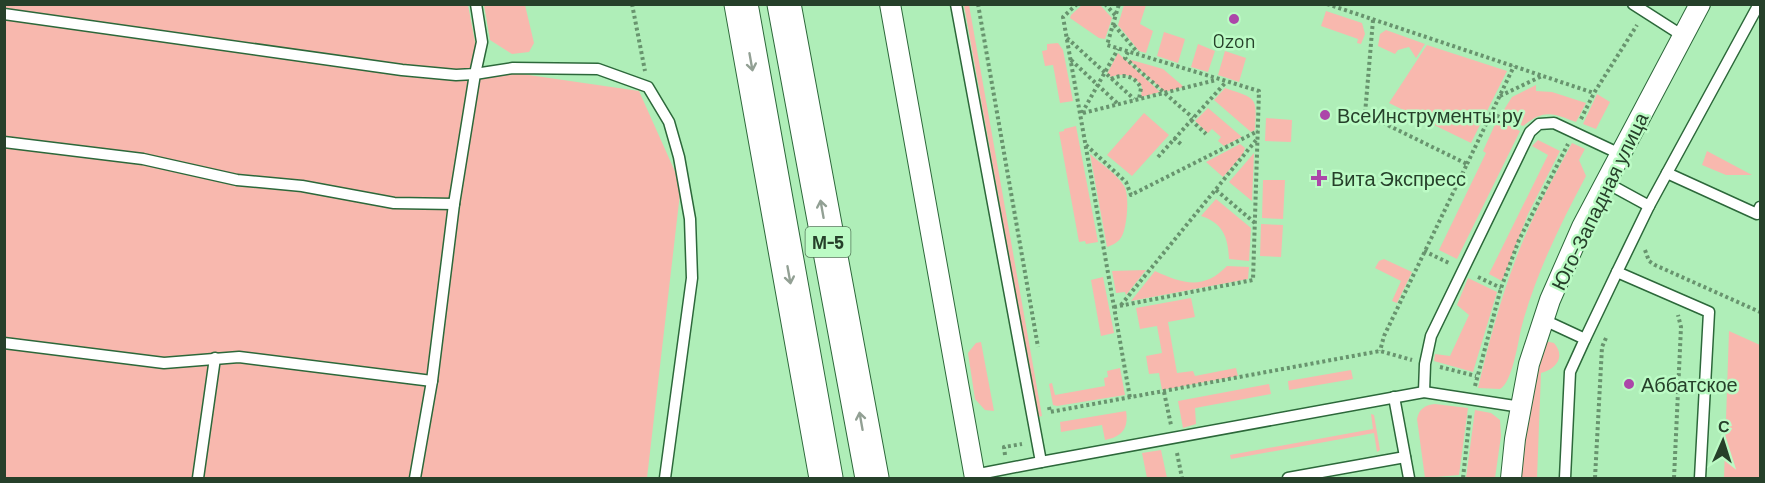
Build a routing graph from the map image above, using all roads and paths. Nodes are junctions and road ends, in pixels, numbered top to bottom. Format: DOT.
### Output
graph roads {
  1 [pos="476,4"];
  2 [pos="632,4"];
  3 [pos="741,4"];
  4 [pos="784,4"];
  5 [pos="890,4"];
  6 [pos="956,4"];
  7 [pos="978,4"];
  8 [pos="1077,4"];
  9 [pos="1105,4"];
  10 [pos="1119,4"];
  11 [pos="1327,4"];
  12 [pos="1633,4"];
  13 [pos="1700,4"];
  14 [pos="1759,4"];
  15 [pos="1645,12"];
  16 [pos="4,14"];
  17 [pos="1116,16"];
  18 [pos="1372,20"];
  19 [pos="1113,24"];
  20 [pos="1683,36"];
  21 [pos="1066,37"];
  22 [pos="1118,49"];
  23 [pos="1128,52"];
  24 [pos="1140,55"];
  25 [pos="1070,59"];
  26 [pos="1515,66"];
  27 [pos="1105,73"];
  28 [pos="475,74"];
  29 [pos="1543,76"];
  30 [pos="1111,78"];
  31 [pos="1219,79"];
  32 [pos="1226,82"];
  33 [pos="1098,86"];
  34 [pos="648,87"];
  35 [pos="1164,93"];
  36 [pos="1594,93"];
  37 [pos="1500,97"];
  38 [pos="1137,99"];
  39 [pos="1118,104"];
  40 [pos="1081,113"];
  41 [pos="1192,119"];
  42 [pos="1258,131"];
  43 [pos="1575,132"];
  44 [pos="1206,134"];
  45 [pos="1174,138"];
  46 [pos="1257,139"];
  47 [pos="4,142"];
  48 [pos="1085,145"];
  49 [pos="1183,146"];
  50 [pos="1620,154"];
  51 [pos="1158,157"];
  52 [pos="1467,164"];
  53 [pos="1667,173"];
  54 [pos="1605,182"];
  55 [pos="1216,190"];
  56 [pos="454,204"];
  57 [pos="1649,206"];
  58 [pos="1759,212"];
  59 [pos="1255,224"];
  60 [pos="1617,272"];
  61 [pos="1632,278"];
  62 [pos="1121,306"];
  63 [pos="1114,308"];
  64 [pos="1675,312"];
  65 [pos="1761,312"];
  66 [pos="1544,320"];
  67 [pos="1610,328"];
  68 [pos="1585,339"];
  69 [pos="5,346"];
  70 [pos="1380,351"];
  71 [pos="1040,353"];
  72 [pos="215,358"];
  73 [pos="1425,364"];
  74 [pos="1476,376"];
  75 [pos="432,381"];
  76 [pos="1425,392"];
  77 [pos="1394,397"];
  78 [pos="1130,398"];
  79 [pos="1472,399"];
  80 [pos="1048,400"];
  81 [pos="1521,407"];
  82 [pos="1405,457"];
  83 [pos="1041,462"];
  84 [pos="975,477"];
  85 [pos="198,478"];
  86 [pos="415,478"];
  87 [pos="664,478"];
  88 [pos="826,478"];
  89 [pos="872,478"];
  90 [pos="1288,478"];
  91 [pos="1409,478"];
  92 [pos="1462,478"];
  93 [pos="1511,478"];
  94 [pos="1565,478"];
  95 [pos="1595,478"];
  96 [pos="1674,478"];
  97 [pos="1700,478"];
  1 -- 28 [label="lane"];
  2 -- 34 [label="path"];
  3 -- 88 [label="highway, М-5, one-way"];
  89 -- 4 [label="highway, М-5, one-way"];
  5 -- 84 [label="street"];
  6 -- 83 [label="lane"];
  7 -- 71 [label="path"];
  8 -- 21 [label="path"];
  9 -- 17 [label="path"];
  10 -- 17 [label="path"];
  11 -- 18 [label="path"];
  12 -- 15 [label="lane"];
  13 -- 20 [label="street, Юго-Западная улица"];
  14 -- 53 [label="lane"];
  15 -- 20 [label="lane"];
  15 -- 36 [label="path"];
  16 -- 28 [label="lane"];
  17 -- 19 [label="path"];
  18 -- 26 [label="path"];
  18 -- 52 [label="path"];
  19 -- 22 [label="path"];
  19 -- 24 [label="path"];
  20 -- 50 [label="street, Юго-Западная улица"];
  21 -- 25 [label="path"];
  21 -- 27 [label="path"];
  22 -- 23 [label="path"];
  22 -- 27 [label="path"];
  23 -- 24 [label="path"];
  23 -- 35 [label="path"];
  24 -- 31 [label="path"];
  25 -- 33 [label="path"];
  25 -- 40 [label="path"];
  26 -- 29 [label="path"];
  26 -- 37 [label="path"];
  27 -- 30 [label="path"];
  27 -- 33 [label="path"];
  28 -- 34 [label="lane"];
  28 -- 56 [label="lane"];
  29 -- 36 [label="path"];
  29 -- 37 [label="path"];
  30 -- 38 [label="path"];
  30 -- 38 [label="path"];
  31 -- 32 [label="path"];
  31 -- 35 [label="path"];
  32 -- 41 [label="path"];
  32 -- 42 [label="path"];
  33 -- 39 [label="path"];
  33 -- 40 [label="path"];
  34 -- 87 [label="lane"];
  35 -- 38 [label="path"];
  35 -- 41 [label="path"];
  36 -- 43 [label="path"];
  37 -- 52 [label="path"];
  38 -- 39 [label="path"];
  39 -- 40 [label="path"];
  40 -- 48 [label="path"];
  41 -- 44 [label="path"];
  41 -- 45 [label="path"];
  42 -- 46 [label="path"];
  42 -- 48 [label="path"];
  43 -- 50 [label="lane"];
  43 -- 73 [label="lane"];
  43 -- 74 [label="path"];
  45 -- 49 [label="path"];
  45 -- 51 [label="path"];
  46 -- 55 [label="path"];
  46 -- 59 [label="path"];
  47 -- 56 [label="lane"];
  48 -- 63 [label="path"];
  50 -- 54 [label="street, Юго-Западная улица"];
  52 -- 70 [label="path"];
  53 -- 57 [label="lane"];
  53 -- 58 [label="lane"];
  54 -- 57 [label="lane"];
  54 -- 66 [label="street, Юго-Западная улица"];
  55 -- 59 [label="path"];
  55 -- 62 [label="path"];
  56 -- 75 [label="lane"];
  57 -- 60 [label="lane"];
  59 -- 62 [label="path"];
  60 -- 61 [label="lane"];
  60 -- 68 [label="lane"];
  61 -- 65 [label="path"];
  61 -- 97 [label="lane"];
  62 -- 63 [label="path"];
  63 -- 78 [label="path"];
  64 -- 96 [label="path"];
  66 -- 68 [label="lane"];
  66 -- 81 [label="street, Юго-Западная улица"];
  67 -- 95 [label="path"];
  68 -- 94 [label="lane"];
  69 -- 72 [label="lane"];
  70 -- 73 [label="path"];
  70 -- 78 [label="path"];
  72 -- 75 [label="lane"];
  72 -- 85 [label="lane"];
  73 -- 74 [label="path"];
  73 -- 76 [label="lane"];
  74 -- 79 [label="path"];
  75 -- 86 [label="lane"];
  76 -- 77 [label="lane"];
  76 -- 79 [label="lane"];
  77 -- 82 [label="lane"];
  77 -- 83 [label="lane"];
  78 -- 80 [label="path"];
  79 -- 81 [label="lane"];
  79 -- 92 [label="path"];
  81 -- 93 [label="street, Юго-Западная улица"];
  82 -- 90 [label="lane"];
  82 -- 91 [label="lane"];
  83 -- 84 [label="lane"];
}
